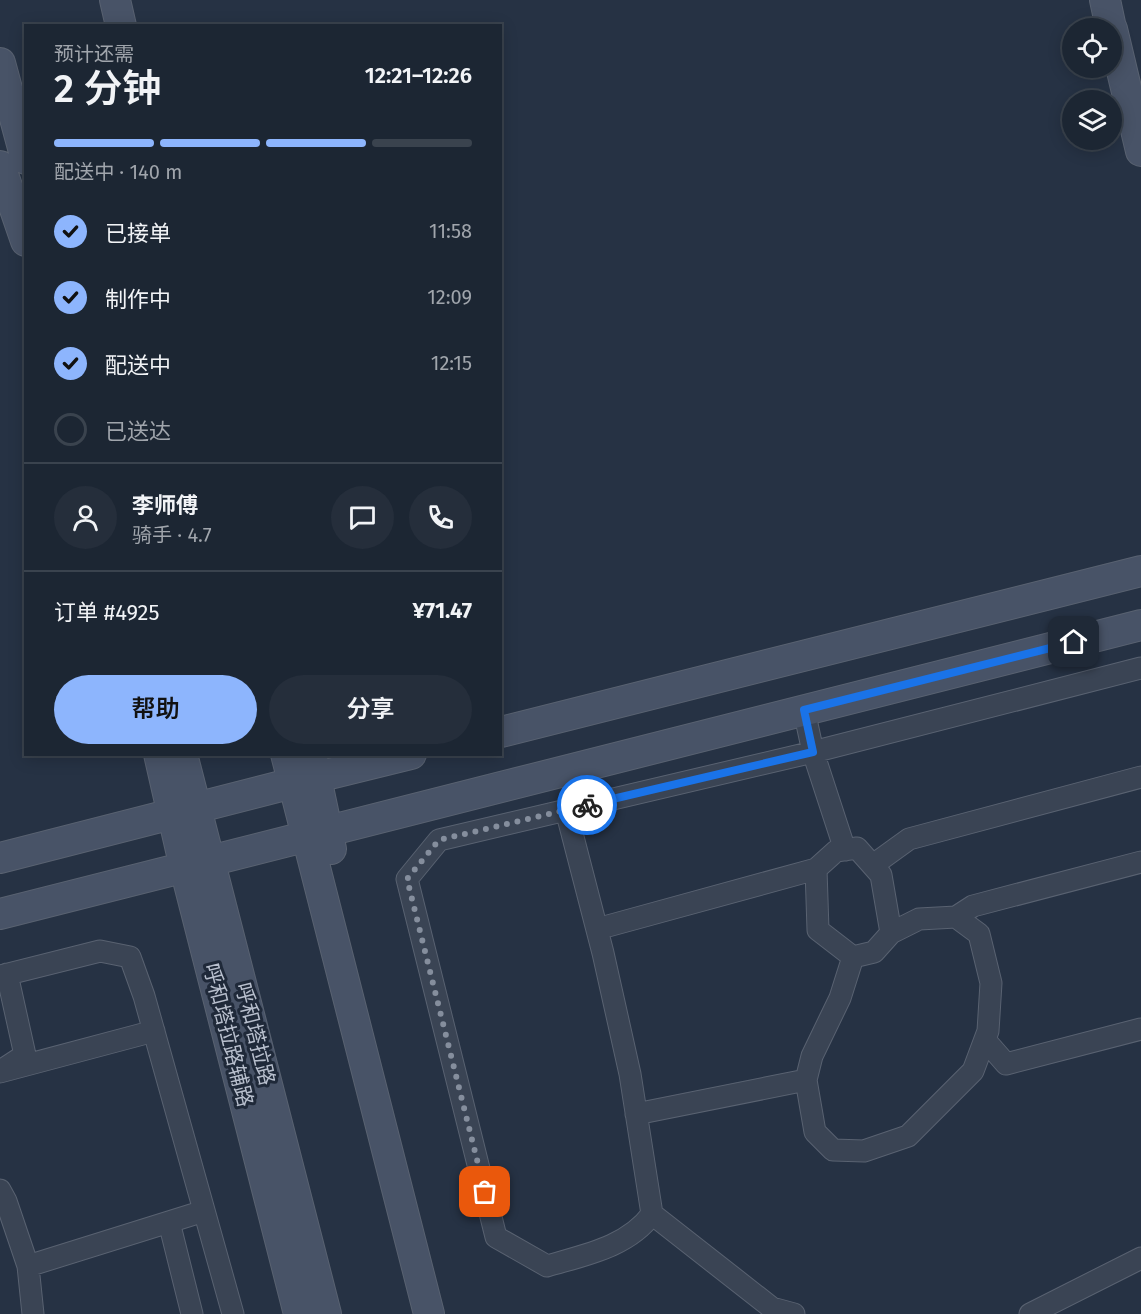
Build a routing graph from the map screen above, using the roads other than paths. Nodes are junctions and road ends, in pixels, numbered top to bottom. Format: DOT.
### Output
graph roads {
  1 [pos="115,0"];
  2 [pos="133,0"];
  3 [pos="1105,0"];
  4 [pos="1109,18"];
  5 [pos="121,24"];
  6 [pos="139,24"];
  7 [pos="0,63"];
  8 [pos="1122,74"];
  9 [pos="1141,151"];
  10 [pos="24,152"];
  11 [pos="0,166"];
  12 [pos="24,235"];
  13 [pos="1141,571"];
  14 [pos="1141,625"];
  15 [pos="1141,668"];
  16 [pos="804,710"];
  17 [pos="502,732"];
  18 [pos="813,752"];
  19 [pos="160,756"];
  20 [pos="182,756"];
  21 [pos="394,756"];
  22 [pos="302,767"];
  23 [pos="1141,777"];
  24 [pos="566,810"];
  25 [pos="185,811"];
  26 [pos="317,833"];
  27 [pos="845,850"];
  28 [pos="0,858"];
  29 [pos="1141,861"];
  30 [pos="198,864"];
  31 [pos="873,866"];
  32 [pos="816,869"];
  33 [pos="0,914"];
  34 [pos="956,917"];
  35 [pos="597,929"];
  36 [pos="891,933"];
  37 [pos="853,957"];
  38 [pos="3,975"];
  39 [pos="1141,1029"];
  40 [pos="154,1031"];
  41 [pos="985,1041"];
  42 [pos="0,1072"];
  43 [pos="806,1080"];
  44 [pos="636,1114"];
  45 [pos="0,1190"];
  46 [pos="204,1211"];
  47 [pos="652,1214"];
  48 [pos="169,1222"];
  49 [pos="1139,1257"];
  50 [pos="28,1266"];
  51 [pos="33,1314"];
  52 [pos="192,1314"];
  53 [pos="233,1314"];
  54 [pos="299,1314"];
  55 [pos="326,1314"];
  56 [pos="429,1314"];
  57 [pos="450,1314"];
  58 [pos="794,1314"];
  59 [pos="1030,1314"];
  1 -- 5 [label="street"];
  2 -- 6 [label="street"];
  3 -- 4 [label="street"];
  7 -- 10 [label="street"];
  8 -- 9 [label="street"];
  11 -- 12 [label="street"];
  13 -- 17 [label="street"];
  14 -- 16 [label="street"];
  15 -- 18 [label="street"];
  16 -- 18 [label="street"];
  16 -- 26 [label="street"];
  18 -- 24 [label="street"];
  18 -- 27 [label="street"];
  19 -- 25 [label="street"];
  20 -- 25 [label="street, 呼和塔拉路"];
  21 -- 22 [label="street"];
  22 -- 25 [label="street"];
  22 -- 26 [label="street"];
  23 -- 31 [label="street"];
  24 -- 35 [label="street"];
  24 -- 47 [label="street"];
  25 -- 28 [label="street"];
  25 -- 30 [label="street, 呼和塔拉路"];
  26 -- 30 [label="street"];
  26 -- 56 [label="street"];
  26 -- 57 [label="street"];
  27 -- 31 [label="street"];
  27 -- 32 [label="street"];
  29 -- 34 [label="street"];
  30 -- 33 [label="street"];
  30 -- 54 [label="street, 呼和塔拉路辅路"];
  30 -- 55 [label="street, 呼和塔拉路"];
  31 -- 36 [label="street"];
  32 -- 35 [label="street"];
  32 -- 37 [label="street"];
  34 -- 36 [label="street"];
  34 -- 41 [label="street"];
  35 -- 44 [label="street"];
  36 -- 37 [label="street"];
  37 -- 43 [label="street"];
  38 -- 40 [label="street"];
  38 -- 42 [label="street"];
  39 -- 41 [label="street"];
  40 -- 42 [label="street"];
  40 -- 46 [label="street"];
  41 -- 43 [label="street"];
  43 -- 44 [label="street"];
  44 -- 47 [label="street"];
  45 -- 50 [label="street"];
  46 -- 48 [label="street"];
  46 -- 53 [label="street"];
  47 -- 58 [label="street"];
  48 -- 50 [label="street"];
  48 -- 52 [label="street"];
  49 -- 59 [label="street"];
  50 -- 51 [label="street"];
}
